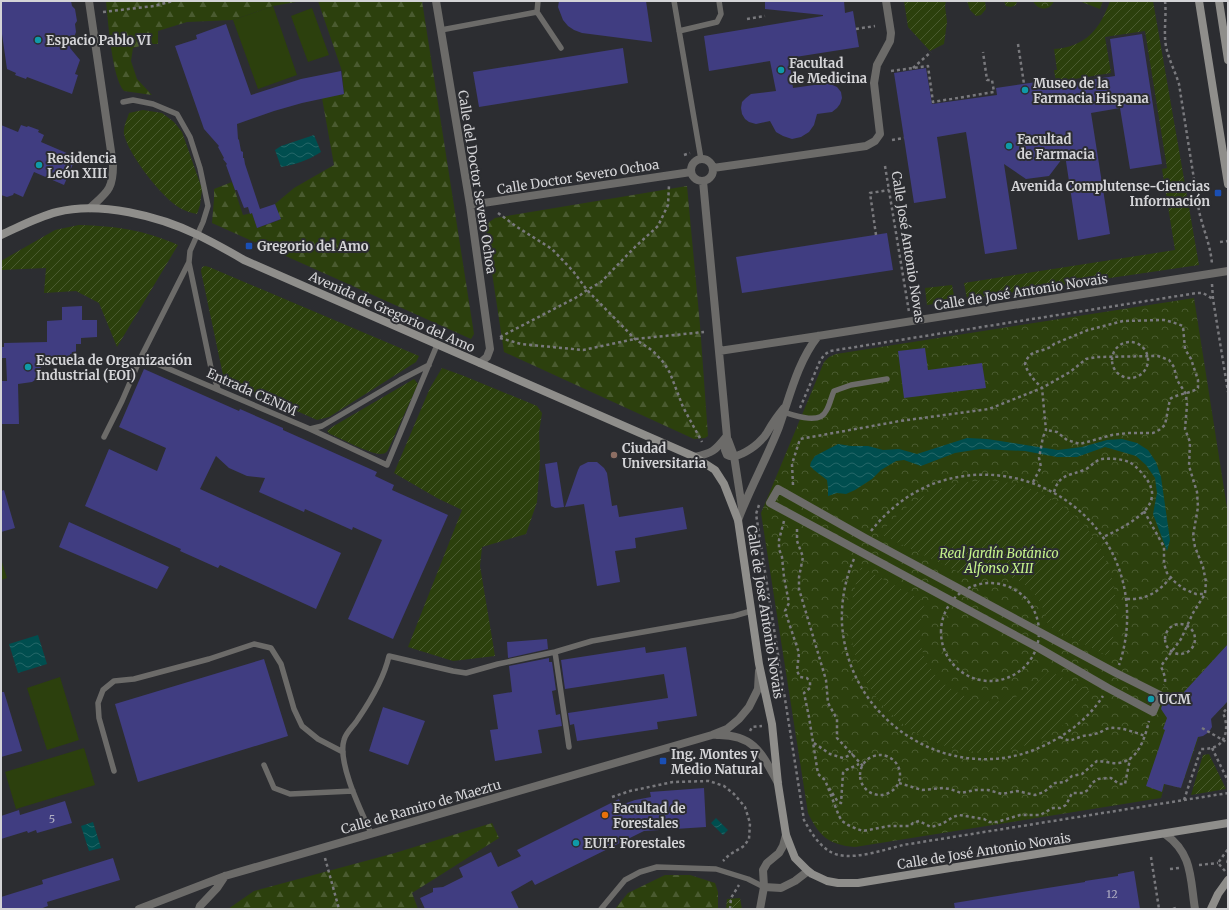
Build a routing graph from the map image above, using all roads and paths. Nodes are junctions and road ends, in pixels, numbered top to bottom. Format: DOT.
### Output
graph roads {
  1 [pos="90,1"];
  2 [pos="173,1"];
  3 [pos="436,1"];
  4 [pos="538,1"];
  5 [pos="674,1"];
  6 [pos="719,1"];
  7 [pos="886,1"];
  8 [pos="1165,1"];
  9 [pos="1199,1"];
  10 [pos="1219,1"];
  11 [pos="103,12"];
  12 [pos="537,12"];
  13 [pos="765,16"];
  14 [pos="747,19"];
  15 [pos="875,26"];
  16 [pos="856,29"];
  17 [pos="441,30"];
  18 [pos="679,31"];
  19 [pos="1018,44"];
  20 [pos="561,48"];
  21 [pos="931,52"];
  22 [pos="983,52"];
  23 [pos="1228,60"];
  24 [pos="913,68"];
  25 [pos="891,72"];
  26 [pos="1024,84"];
  27 [pos="122,102"];
  28 [pos="904,138"];
  29 [pos="892,140"];
  30 [pos="690,154"];
  31 [pos="684,155"];
  32 [pos="701,159"];
  33 [pos="885,166"];
  34 [pos="713,168"];
  35 [pos="691,172"];
  36 [pos="703,182"];
  37 [pos="1228,184"];
  38 [pos="669,185"];
  39 [pos="888,190"];
  40 [pos="470,205"];
  41 [pos="90,208"];
  42 [pos="498,213"];
  43 [pos="197,234"];
  44 [pos="1,235"];
  45 [pos="876,235"];
  46 [pos="1228,241"];
  47 [pos="1220,242"];
  48 [pos="188,262"];
  49 [pos="1212,265"];
  50 [pos="1228,271"];
  51 [pos="1212,281"];
  52 [pos="587,290"];
  53 [pos="1213,299"];
  54 [pos="910,322"];
  55 [pos="704,332"];
  56 [pos="818,336"];
  57 [pos="635,340"];
  58 [pos="437,345"];
  59 [pos="719,351"];
  60 [pos="142,356"];
  61 [pos="1112,356"];
  62 [pos="1147,356"];
  63 [pos="480,363"];
  64 [pos="429,365"];
  65 [pos="887,379"];
  66 [pos="1042,388"];
  67 [pos="218,389"];
  68 [pos="1228,392"];
  69 [pos="1186,394"];
  70 [pos="784,410"];
  71 [pos="796,416"];
  72 [pos="310,430"];
  73 [pos="1046,430"];
  74 [pos="104,437"];
  75 [pos="727,437"];
  76 [pos="702,442"];
  77 [pos="734,456"];
  78 [pos="695,457"];
  79 [pos="1033,482"];
  80 [pos="1054,492"];
  81 [pos="793,498"];
  82 [pos="761,501"];
  83 [pos="742,509"];
  84 [pos="1144,511"];
  85 [pos="787,512"];
  86 [pos="799,519"];
  87 [pos="738,520"];
  88 [pos="1103,537"];
  89 [pos="865,538"];
  90 [pos="858,551"];
  91 [pos="1171,577"];
  92 [pos="963,591"];
  93 [pos="1205,594"];
  94 [pos="1127,599"];
  95 [pos="751,611"];
  96 [pos="944,613"];
  97 [pos="1187,625"];
  98 [pos="1039,631"];
  99 [pos="1037,647"];
  100 [pos="1171,651"];
  101 [pos="554,652"];
  102 [pos="759,664"];
  103 [pos="1116,672"];
  104 [pos="1165,684"];
  105 [pos="1108,688"];
  106 [pos="1228,708"];
  107 [pos="1150,720"];
  108 [pos="764,725"];
  109 [pos="1228,727"];
  110 [pos="1202,728"];
  111 [pos="712,735"];
  112 [pos="749,735"];
  113 [pos="1146,736"];
  114 [pos="1060,737"];
  115 [pos="1223,740"];
  116 [pos="813,742"];
  117 [pos="1228,743"];
  118 [pos="569,747"];
  119 [pos="1212,748"];
  120 [pos="342,752"];
  121 [pos="853,754"];
  122 [pos="1130,759"];
  123 [pos="859,764"];
  124 [pos="264,765"];
  125 [pos="863,766"];
  126 [pos="114,771"];
  127 [pos="1228,781"];
  128 [pos="899,783"];
  129 [pos="778,784"];
  130 [pos="827,786"];
  131 [pos="353,791"];
  132 [pos="1228,793"];
  133 [pos="612,797"];
  134 [pos="1184,800"];
  135 [pos="1228,823"];
  136 [pos="371,833"];
  137 [pos="1165,834"];
  138 [pos="786,835"];
  139 [pos="1228,849"];
  140 [pos="1151,857"];
  141 [pos="325,858"];
  142 [pos="1228,860"];
  143 [pos="723,862"];
  144 [pos="1218,863"];
  145 [pos="1228,864"];
  146 [pos="1199,865"];
  147 [pos="1179,868"];
  148 [pos="1170,869"];
  149 [pos="808,872"];
  150 [pos="1226,872"];
  151 [pos="225,876"];
  152 [pos="743,877"];
  153 [pos="1228,880"];
  154 [pos="764,887"];
  155 [pos="1176,908"];
  156 [pos="138,909"];
  157 [pos="199,909"];
  158 [pos="339,909"];
  159 [pos="601,909"];
  160 [pos="730,909"];
  161 [pos="760,909"];
  162 [pos="1159,909"];
  163 [pos="1173,909"];
  164 [pos="1195,909"];
  165 [pos="1211,909"];
  1 -- 41 [label="street"];
  2 -- 11 [label="path"];
  3 -- 17 [label="street, Calle del Doctor Severo Ochoa"];
  4 -- 12 [label="lane"];
  5 -- 18 [label="lane"];
  6 -- 18 [label="lane"];
  7 -- 34 [label="street"];
  8 -- 49 [label="path"];
  9 -- 37 [label="street"];
  10 -- 23 [label="street"];
  12 -- 17 [label="lane"];
  12 -- 20 [label="lane"];
  13 -- 14 [label="path"];
  15 -- 16 [label="path"];
  17 -- 40 [label="street, Calle del Doctor Severo Ochoa"];
  18 -- 32 [label="lane"];
  19 -- 26 [label="path"];
  21 -- 24 [label="path"];
  22 -- 24 [label="path"];
  24 -- 25 [label="path"];
  27 -- 43 [label="lane"];
  28 -- 29 [label="path"];
  30 -- 31 [label="path"];
  32 -- 34 [label="street"];
  32 -- 35 [label="street"];
  33 -- 39 [label="path, Calle José Antonio Novas"];
  34 -- 36 [label="street"];
  35 -- 36 [label="street"];
  35 -- 40 [label="street, Calle Doctor Severo Ochoa"];
  36 -- 59 [label="street"];
  38 -- 52 [label="path"];
  39 -- 45 [label="path"];
  39 -- 54 [label="path, Calle José Antonio Novas"];
  40 -- 63 [label="street, Calle del Doctor Severo Ochoa"];
  41 -- 43 [label="street, Avenida de Gregorio del Amo"];
  41 -- 44 [label="street, Avenida de Gregorio del Amo"];
  42 -- 52 [label="path"];
  43 -- 48 [label="lane"];
  43 -- 58 [label="street, Avenida de Gregorio del Amo"];
  46 -- 47 [label="path"];
  48 -- 60 [label="lane"];
  48 -- 67 [label="lane"];
  50 -- 54 [label="street, Calle de José Antonio Novais"];
  51 -- 53 [label="path"];
  52 -- 57 [label="path"];
  52 -- 57 [label="path"];
  53 -- 68 [label="path"];
  53 -- 71 [label="path"];
  54 -- 56 [label="street, Calle de José Antonio Novais"];
  55 -- 57 [label="path"];
  56 -- 59 [label="street, Calle de José Antonio Novais"];
  56 -- 70 [label="street, Calle de José Antonio Novais"];
  57 -- 76 [label="path"];
  58 -- 63 [label="street, Avenida de Gregorio del Amo"];
  58 -- 64 [label="lane, Entrada CENIM"];
  59 -- 75 [label="street"];
  60 -- 67 [label="lane, Entrada CENIM"];
  60 -- 74 [label="lane"];
  61 -- 62 [label="path"];
  61 -- 62 [label="path"];
  61 -- 62 [label="path"];
  61 -- 66 [label="path"];
  62 -- 69 [label="path"];
  63 -- 78 [label="street, Avenida de Gregorio del Amo"];
  64 -- 72 [label="lane"];
  64 -- 72 [label="lane, Entrada CENIM"];
  65 -- 71 [label="lane"];
  66 -- 69 [label="path"];
  66 -- 73 [label="path"];
  66 -- 81 [label="path"];
  67 -- 72 [label="lane, Entrada CENIM"];
  69 -- 73 [label="path"];
  69 -- 93 [label="path"];
  70 -- 71 [label="lane"];
  70 -- 77 [label="street"];
  70 -- 83 [label="street, Calle de José Antonio Novais"];
  73 -- 79 [label="path"];
  75 -- 77 [label="street"];
  75 -- 78 [label="street"];
  77 -- 83 [label="street"];
  78 -- 87 [label="street, Avenida de Gregorio del Amo"];
  79 -- 80 [label="path"];
  79 -- 89 [label="path"];
  80 -- 84 [label="path"];
  80 -- 88 [label="path"];
  81 -- 85 [label="street"];
  81 -- 89 [label="street"];
  82 -- 134 [label="path"];
  83 -- 87 [label="street, Calle de José Antonio Novais"];
  84 -- 88 [label="path"];
  84 -- 91 [label="path"];
  85 -- 86 [label="street"];
  85 -- 116 [label="path"];
  86 -- 90 [label="street"];
  86 -- 121 [label="path"];
  87 -- 95 [label="street, Calle de José Antonio Novais"];
  88 -- 94 [label="path"];
  89 -- 92 [label="street"];
  90 -- 99 [label="street"];
  90 -- 114 [label="path"];
  91 -- 93 [label="path"];
  91 -- 94 [label="path"];
  92 -- 98 [label="street"];
  92 -- 98 [label="path"];
  93 -- 97 [label="path"];
  94 -- 103 [label="path"];
  95 -- 101 [label="lane"];
  95 -- 102 [label="street, Calle de José Antonio Novais"];
  96 -- 99 [label="path"];
  97 -- 100 [label="path"];
  97 -- 100 [label="path"];
  97 -- 100 [label="path"];
  98 -- 103 [label="street"];
  99 -- 105 [label="street"];
  100 -- 104 [label="path"];
  101 -- 118 [label="lane"];
  101 -- 120 [label="lane"];
  102 -- 111 [label="street, Calle de Ramiro de Maeztu"];
  102 -- 129 [label="street, Calle de José Antonio Novais"];
  103 -- 105 [label="street"];
  105 -- 114 [label="path"];
  106 -- 109 [label="path"];
  107 -- 113 [label="path"];
  108 -- 112 [label="path"];
  109 -- 115 [label="path"];
  110 -- 115 [label="path"];
  111 -- 129 [label="street, Calle de Ramiro de Maeztu"];
  111 -- 136 [label="street, Calle de Ramiro de Maeztu"];
  113 -- 114 [label="path"];
  113 -- 122 [label="path"];
  115 -- 117 [label="path"];
  115 -- 119 [label="path"];
  116 -- 121 [label="path"];
  116 -- 130 [label="path"];
  119 -- 127 [label="path"];
  119 -- 134 [label="path"];
  120 -- 126 [label="lane"];
  120 -- 131 [label="lane"];
  121 -- 123 [label="path"];
  122 -- 128 [label="path"];
  122 -- 130 [label="path"];
  123 -- 125 [label="path"];
  123 -- 130 [label="path"];
  124 -- 131 [label="lane"];
  125 -- 128 [label="path"];
  125 -- 128 [label="path"];
  129 -- 138 [label="street, Calle de José Antonio Novais"];
  131 -- 136 [label="lane"];
  132 -- 134 [label="path"];
  133 -- 143 [label="path"];
  135 -- 137 [label="street, Calle de José Antonio Novais"];
  136 -- 151 [label="street, Calle de Ramiro de Maeztu"];
  137 -- 149 [label="street, Calle de José Antonio Novais"];
  137 -- 164 [label="street"];
  138 -- 149 [label="street, Calle de José Antonio Novais"];
  138 -- 154 [label="street, Calle de José Antonio Novais"];
  139 -- 144 [label="path"];
  140 -- 162 [label="path"];
  141 -- 158 [label="path"];
  142 -- 145 [label="path"];
  144 -- 146 [label="path"];
  144 -- 150 [label="path"];
  147 -- 148 [label="path"];
  149 -- 154 [label="street"];
  151 -- 156 [label="street, Calle de Ramiro de Maeztu"];
  151 -- 157 [label="street"];
  152 -- 154 [label="lane"];
  152 -- 159 [label="lane"];
  152 -- 160 [label="path"];
  153 -- 165 [label="street"];
  154 -- 161 [label="street, Calle de José Antonio Novais"];
  155 -- 163 [label="path"];
}
